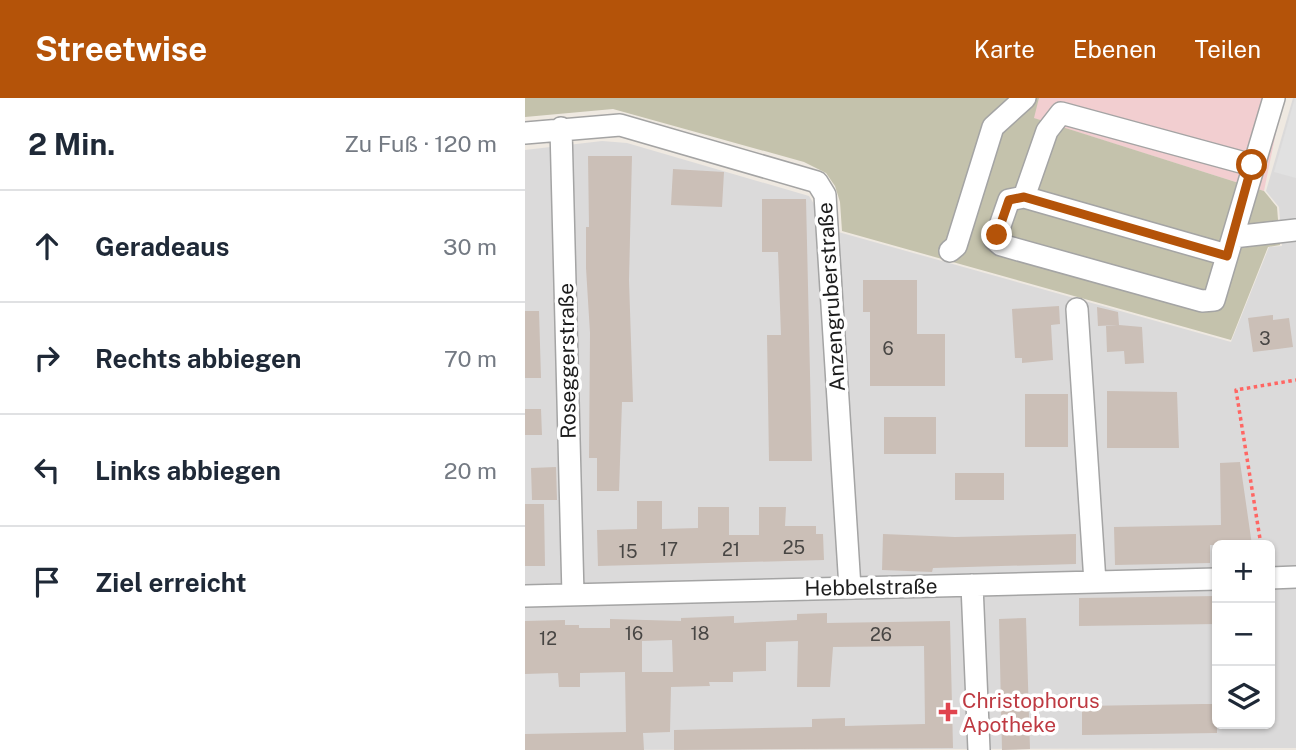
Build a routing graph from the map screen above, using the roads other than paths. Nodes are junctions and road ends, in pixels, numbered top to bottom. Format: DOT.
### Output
graph roads {
  1 [pos="1025,98"];
  2 [pos="1270,99"];
  3 [pos="561,128"];
  4 [pos="525,133"];
  5 [pos="1252,165"];
  6 [pos="1024,197"];
  7 [pos="1296,230"];
  8 [pos="1230,246"];
  9 [pos="950,251"];
  10 [pos="1077,309"];
  11 [pos="1275,578"];
  12 [pos="1296,578"];
  13 [pos="1212,579"];
  14 [pos="1095,582"];
  15 [pos="972,585"];
  16 [pos="850,588"];
  17 [pos="573,594"];
  18 [pos="525,596"];
  19 [pos="979,750"];
  1 -- 9 [label="street"];
  2 -- 5 [label="street"];
  3 -- 4 [label="street, Anzengruberstraße"];
  3 -- 16 [label="street, Anzengruberstraße"];
  3 -- 17 [label="street, Roseggerstraße"];
  5 -- 6 [label="street"];
  5 -- 8 [label="street"];
  6 -- 8 [label="street"];
  6 -- 8 [label="street"];
  7 -- 8 [label="street"];
  10 -- 14 [label="street"];
  11 -- 12 [label="street"];
  13 -- 14 [label="street, Hebbelstraße"];
  14 -- 15 [label="street, Hebbelstraße"];
  15 -- 16 [label="street, Hebbelstraße"];
  15 -- 19 [label="street"];
  16 -- 17 [label="street, Hebbelstraße"];
  17 -- 18 [label="street, Hebbelstraße"];
}
